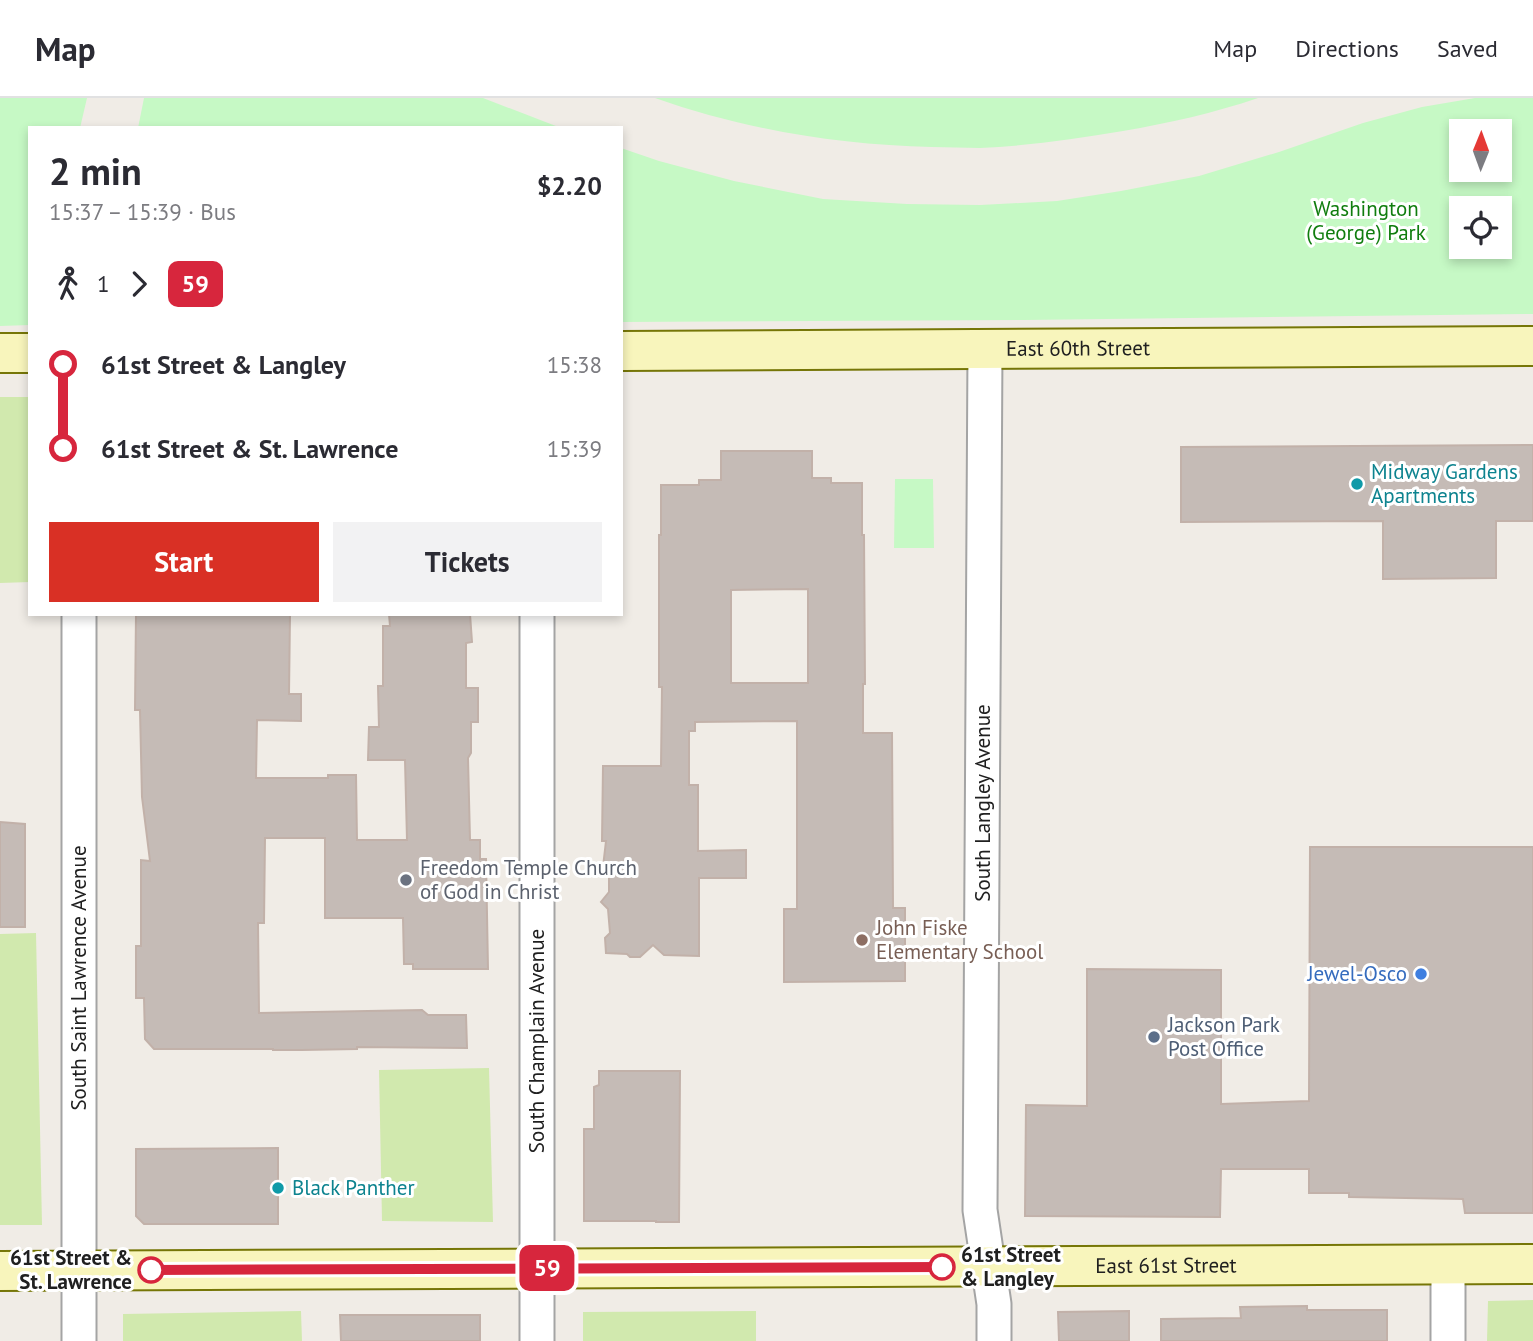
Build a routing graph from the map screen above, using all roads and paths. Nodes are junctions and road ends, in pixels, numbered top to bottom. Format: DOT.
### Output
graph roads {
  1 [pos="1533,346"];
  2 [pos="985,349"];
  3 [pos="623,351"];
  4 [pos="0,354"];
  5 [pos="28,354"];
  6 [pos="79,616"];
  7 [pos="537,616"];
  8 [pos="1448,1264"];
  9 [pos="1533,1264"];
  10 [pos="987,1266"];
  11 [pos="537,1268"];
  12 [pos="79,1270"];
  13 [pos="0,1271"];
  14 [pos="79,1341"];
  15 [pos="537,1341"];
  16 [pos="994,1341"];
  17 [pos="1448,1341"];
  1 -- 2 [label="street, East 60th Street"];
  2 -- 3 [label="street, East 60th Street"];
  2 -- 10 [label="street, South Langley Avenue"];
  4 -- 5 [label="street"];
  6 -- 12 [label="street, South Saint Lawrence Avenue"];
  7 -- 11 [label="street, South Champlain Avenue"];
  8 -- 9 [label="street, East 61st Street"];
  8 -- 10 [label="street, East 61st Street"];
  8 -- 17 [label="street"];
  10 -- 11 [label="street, East 61st Street"];
  10 -- 16 [label="street, South Langley Avenue"];
  11 -- 12 [label="street, East 61st Street"];
  11 -- 15 [label="street, South Champlain Avenue"];
  12 -- 13 [label="street, East 61st Street"];
  12 -- 14 [label="street, South Saint Lawrence Avenue"];
}
